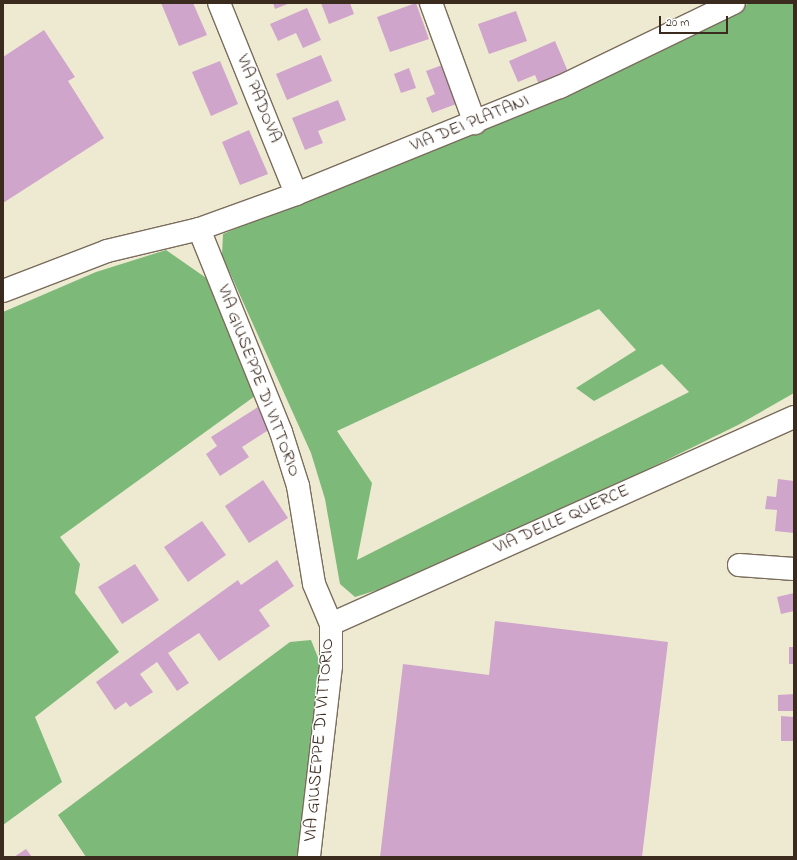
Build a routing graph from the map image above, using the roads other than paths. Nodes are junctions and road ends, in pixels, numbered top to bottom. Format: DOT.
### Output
graph roads {
  1 [pos="219,3"];
  2 [pos="431,3"];
  3 [pos="734,3"];
  4 [pos="475,123"];
  5 [pos="296,194"];
  6 [pos="199,229"];
  7 [pos="3,291"];
  8 [pos="794,417"];
  9 [pos="739,565"];
  10 [pos="794,569"];
  11 [pos="331,624"];
  12 [pos="309,857"];
  1 -- 5 [label="street, VIA PADOVA"];
  2 -- 4 [label="street"];
  3 -- 4 [label="street, VIA DEI PLATANI"];
  4 -- 5 [label="street, VIA DEI PLATANI"];
  5 -- 6 [label="street, VIA DEI PLATANI"];
  6 -- 7 [label="street"];
  6 -- 11 [label="street, VIA GIUSEPPE DI VITTORIO"];
  8 -- 11 [label="street, VIA DELLE QUERCE"];
  9 -- 10 [label="street"];
  11 -- 12 [label="street, VIA GIUSEPPE DI VITTORIO"];
}
